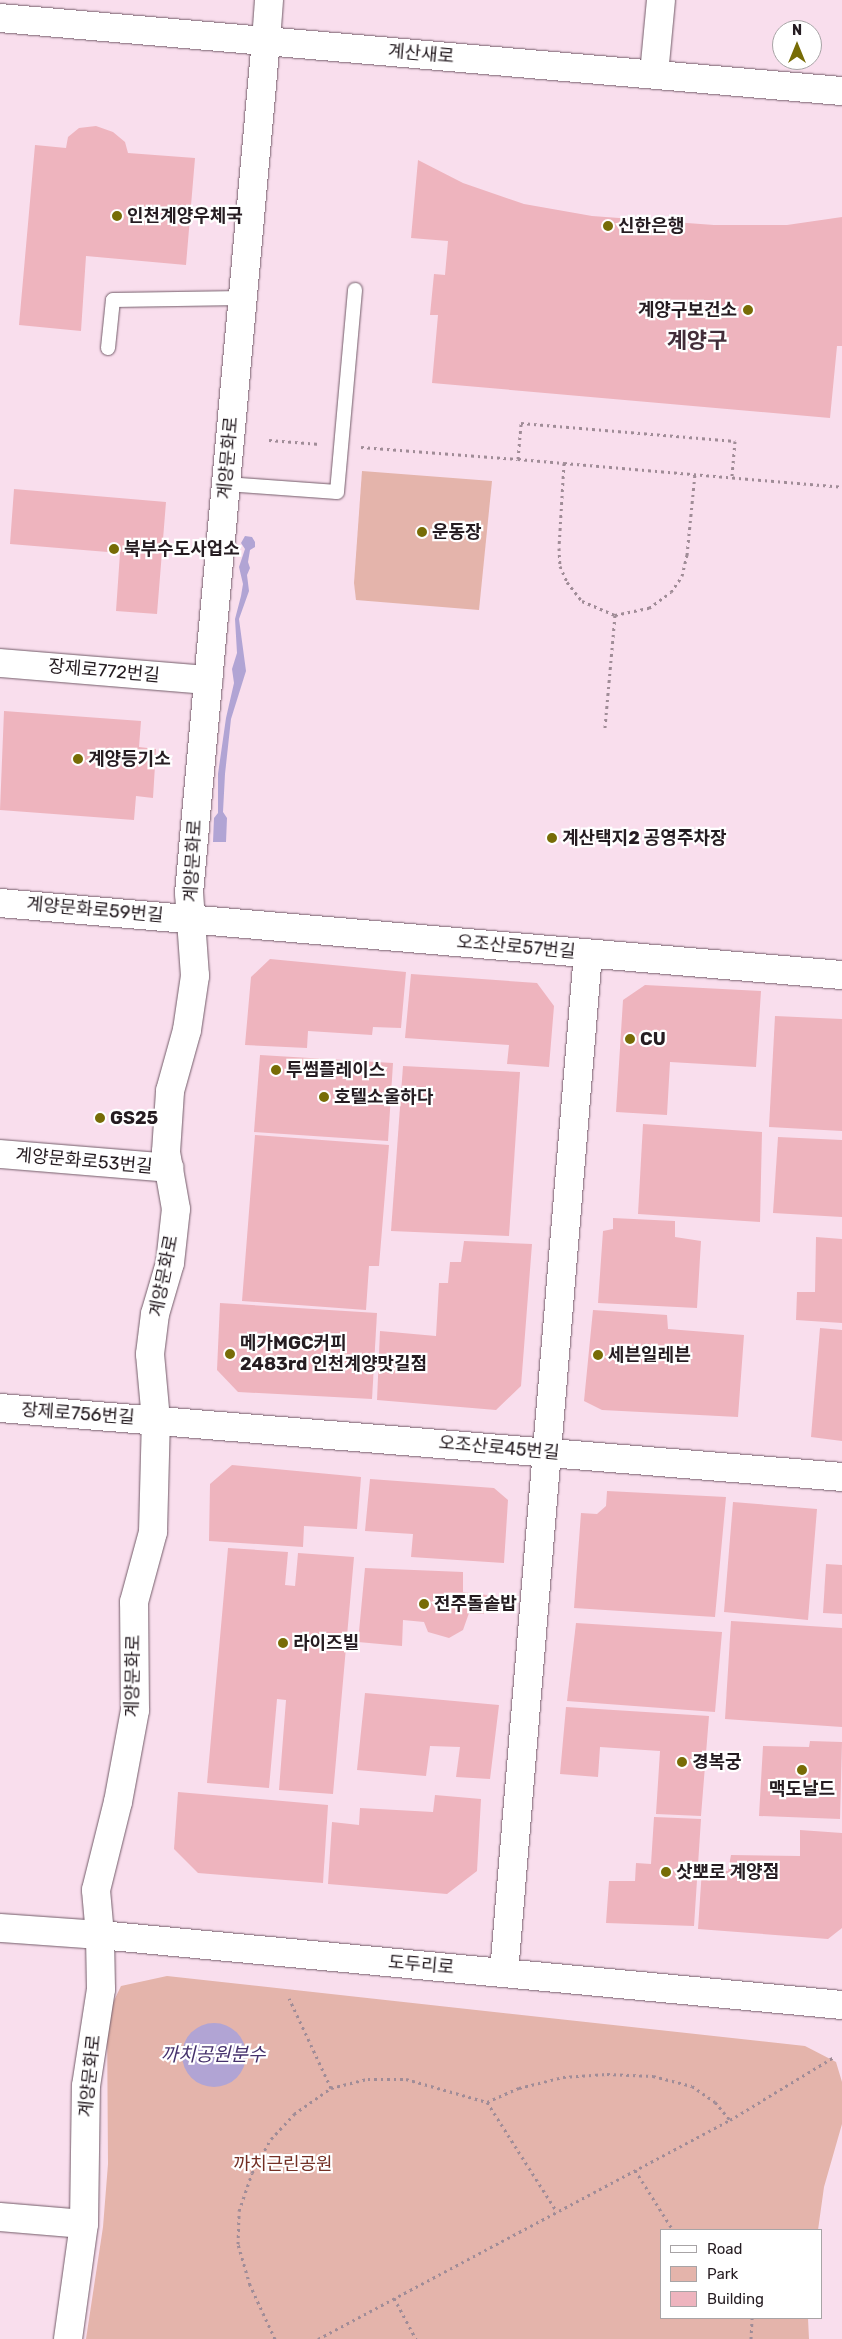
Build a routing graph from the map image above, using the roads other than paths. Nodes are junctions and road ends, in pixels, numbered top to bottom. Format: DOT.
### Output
graph roads {
  1 [pos="269,0"];
  2 [pos="661,0"];
  3 [pos="0,18"];
  4 [pos="266,41"];
  5 [pos="654,74"];
  6 [pos="842,90"];
  7 [pos="355,290"];
  8 [pos="242,298"];
  9 [pos="108,348"];
  10 [pos="226,484"];
  11 [pos="0,663"];
  12 [pos="208,680"];
  13 [pos="0,902"];
  14 [pos="191,918"];
  15 [pos="588,953"];
  16 [pos="842,975"];
  17 [pos="0,1154"];
  18 [pos="168,1168"];
  19 [pos="0,1408"];
  20 [pos="156,1420"];
  21 [pos="547,1452"];
  22 [pos="842,1477"];
  23 [pos="0,1928"];
  24 [pos="100,1935"];
  25 [pos="504,1973"];
  26 [pos="842,2005"];
  27 [pos="0,2217"];
  28 [pos="84,2224"];
  29 [pos="68,2339"];
  1 -- 4 [label="street, 계양문화로"];
  2 -- 5 [label="street"];
  3 -- 4 [label="street, 계산새로"];
  4 -- 5 [label="street, 계산새로"];
  4 -- 8 [label="street, 계양문화로"];
  5 -- 6 [label="street, 계산새로"];
  7 -- 10 [label="lane"];
  8 -- 9 [label="lane"];
  8 -- 10 [label="street, 계양문화로"];
  10 -- 12 [label="street, 계양문화로"];
  11 -- 12 [label="street, 장제로772번길"];
  12 -- 14 [label="street, 계양문화로"];
  13 -- 14 [label="street, 계양문화로59번길"];
  14 -- 15 [label="street, 오조산로57번길"];
  14 -- 18 [label="street, 계양문화로"];
  15 -- 16 [label="street, 오조산로57번길"];
  15 -- 21 [label="street"];
  17 -- 18 [label="street, 계양문화로53번길"];
  18 -- 20 [label="street, 계양문화로"];
  19 -- 20 [label="street, 장제로756번길"];
  20 -- 21 [label="street, 오조산로45번길"];
  20 -- 24 [label="street, 계양문화로"];
  21 -- 22 [label="street, 오조산로45번길"];
  21 -- 25 [label="street"];
  23 -- 24 [label="street, 도두리로"];
  24 -- 25 [label="street, 도두리로"];
  24 -- 28 [label="street, 계양문화로"];
  25 -- 26 [label="street, 도두리로"];
  27 -- 28 [label="street"];
  28 -- 29 [label="street, 계양문화로"];
}
